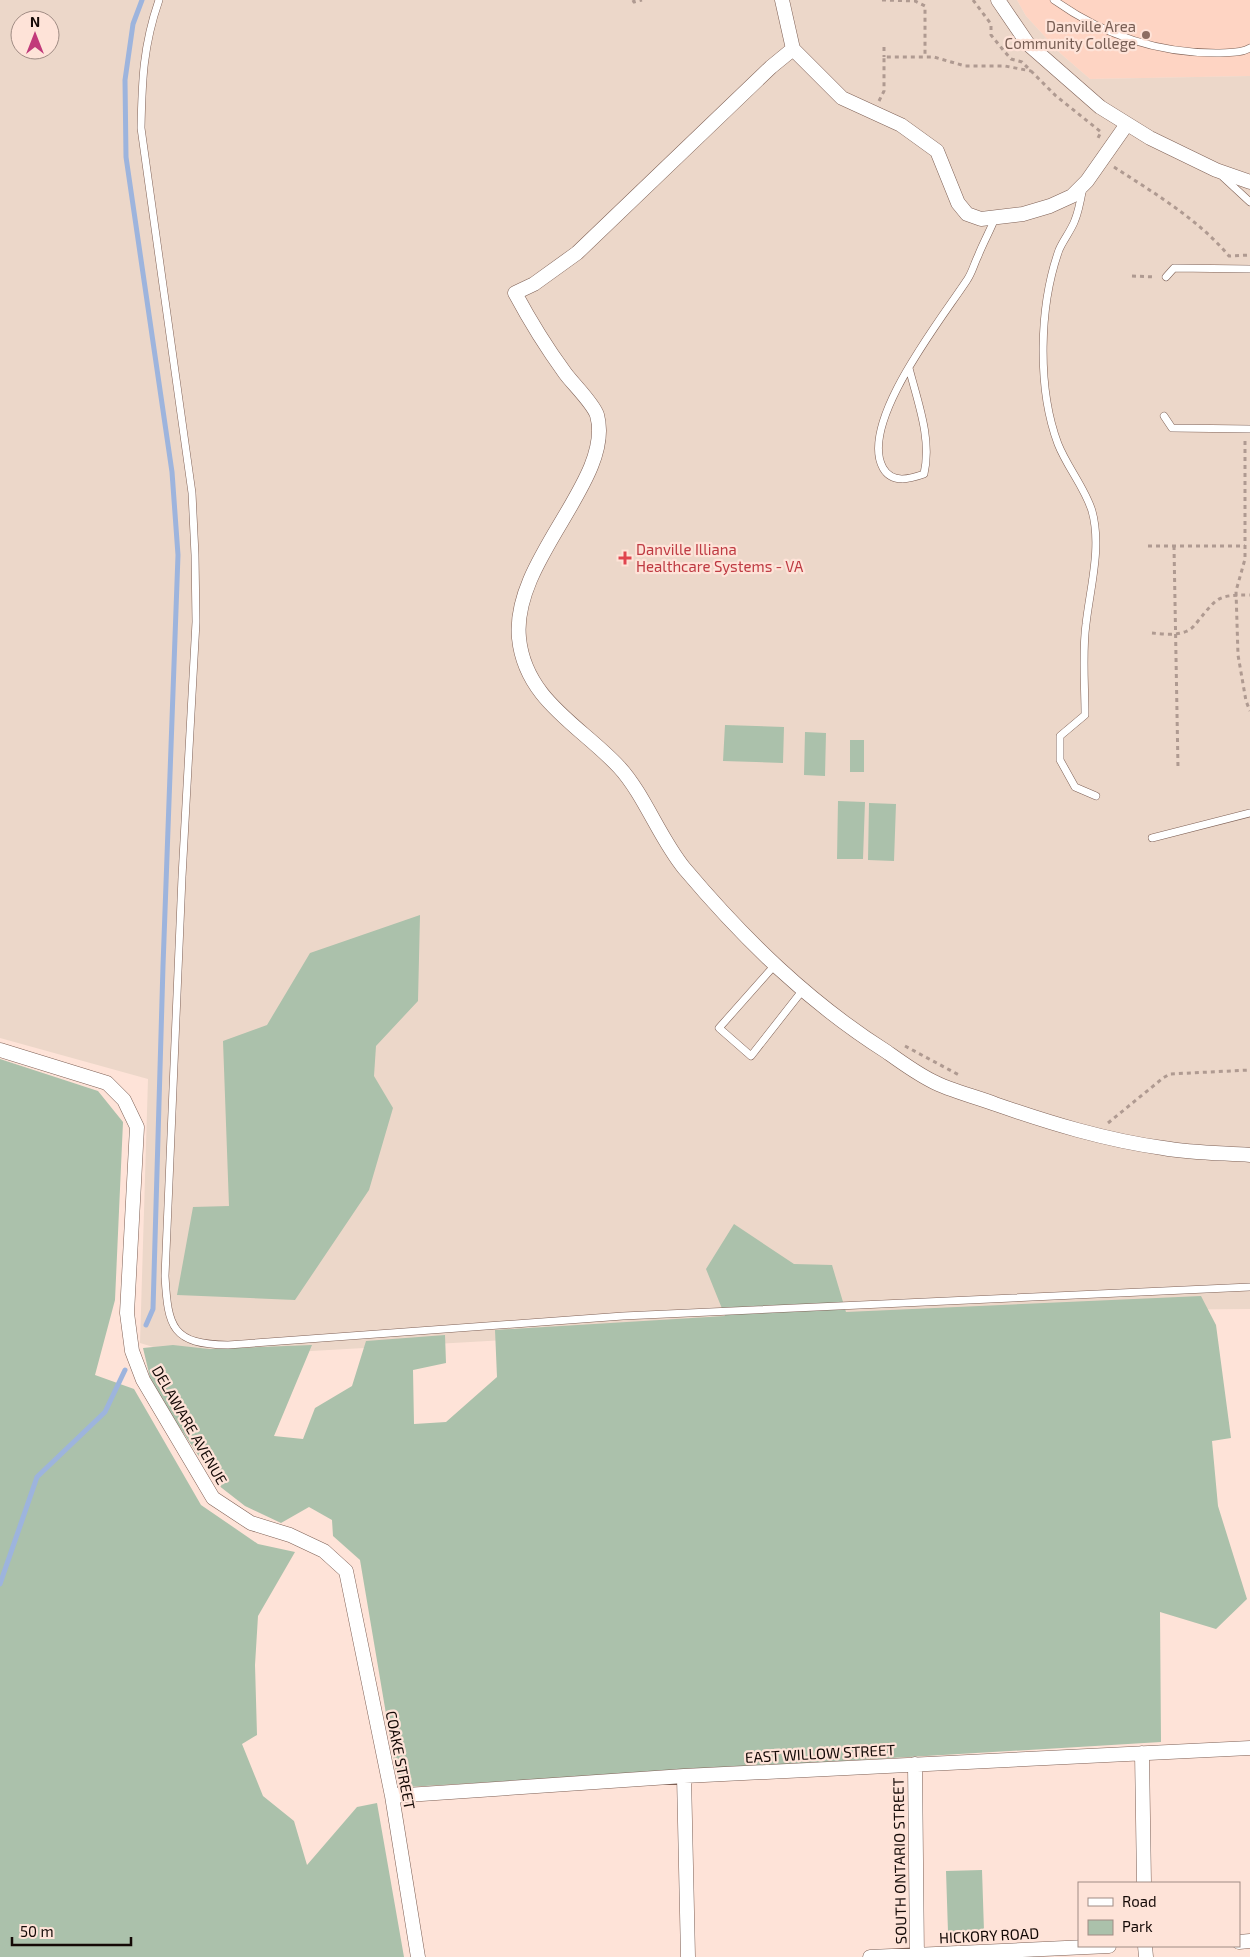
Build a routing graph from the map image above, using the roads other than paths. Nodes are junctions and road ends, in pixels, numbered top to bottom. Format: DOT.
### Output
graph roads {
  1 [pos="159,0"];
  2 [pos="782,0"];
  3 [pos="998,0"];
  4 [pos="1054,0"];
  5 [pos="1250,48"];
  6 [pos="793,49"];
  7 [pos="1127,124"];
  8 [pos="1216,170"];
  9 [pos="1250,182"];
  10 [pos="1084,185"];
  11 [pos="1250,202"];
  12 [pos="996,218"];
  13 [pos="1250,269"];
  14 [pos="1166,278"];
  15 [pos="910,368"];
  16 [pos="1164,416"];
  17 [pos="1250,429"];
  18 [pos="1096,796"];
  19 [pos="1250,813"];
  20 [pos="1152,838"];
  21 [pos="774,966"];
  22 [pos="802,991"];
  23 [pos="0,1050"];
  24 [pos="1250,1155"];
  25 [pos="1250,1287"];
  26 [pos="346,1571"];
  27 [pos="1250,1748"];
  28 [pos="1142,1753"];
  29 [pos="915,1764"];
  30 [pos="684,1776"];
  31 [pos="392,1796"];
  32 [pos="1144,1882"];
  33 [pos="1090,1947"];
  34 [pos="917,1956"];
  35 [pos="418,1957"];
  36 [pos="688,1957"];
  37 [pos="870,1957"];
  1 -- 25 [label="lane"];
  2 -- 6 [label="street"];
  3 -- 7 [label="street"];
  4 -- 5 [label="lane"];
  6 -- 12 [label="street"];
  6 -- 21 [label="street"];
  7 -- 8 [label="street"];
  7 -- 10 [label="street"];
  8 -- 9 [label="street"];
  8 -- 11 [label="lane"];
  10 -- 12 [label="street"];
  10 -- 18 [label="lane"];
  12 -- 15 [label="lane"];
  13 -- 14 [label="lane"];
  15 -- 15 [label="lane"];
  16 -- 17 [label="lane"];
  19 -- 20 [label="lane"];
  21 -- 22 [label="street"];
  21 -- 22 [label="lane"];
  22 -- 24 [label="street"];
  23 -- 26 [label="street, DELAWARE AVENUE"];
  26 -- 31 [label="street, COAKE STREET"];
  27 -- 28 [label="street, EAST WILLOW STREET"];
  28 -- 29 [label="street, EAST WILLOW STREET"];
  28 -- 32 [label="street"];
  29 -- 30 [label="street, EAST WILLOW STREET"];
  29 -- 34 [label="street, SOUTH ONTARIO STREET"];
  30 -- 31 [label="street, EAST WILLOW STREET"];
  30 -- 36 [label="street"];
  31 -- 35 [label="street, COAKE STREET"];
  33 -- 34 [label="street, HICKORY ROAD"];
  34 -- 37 [label="street, HICKORY ROAD"];
}
